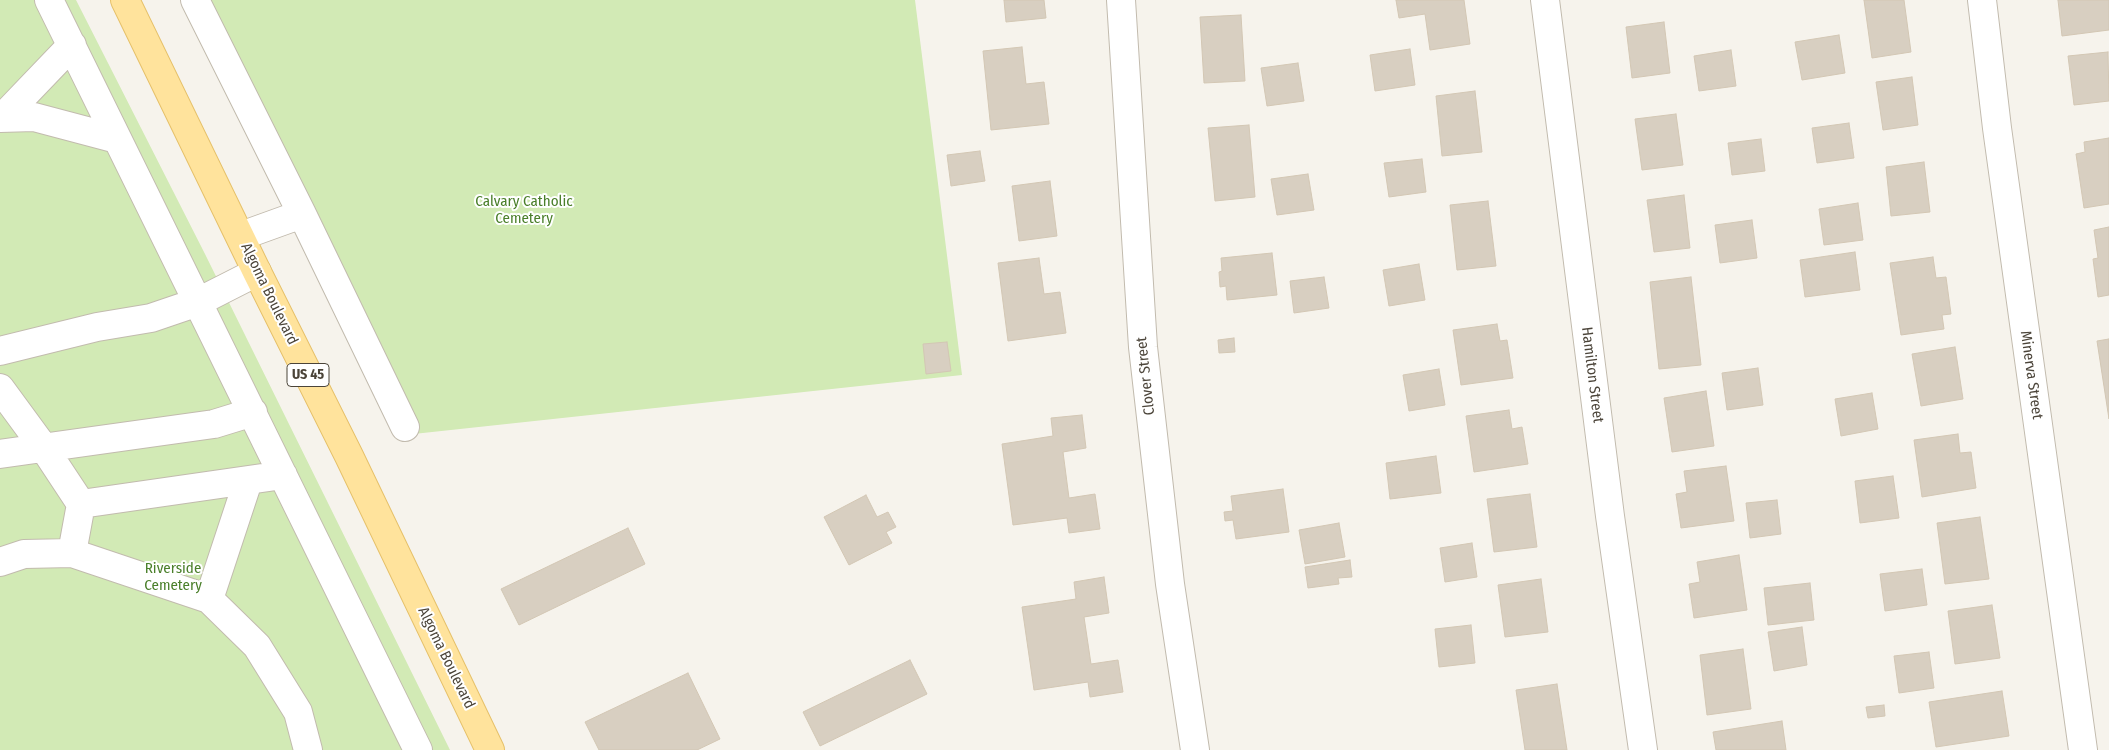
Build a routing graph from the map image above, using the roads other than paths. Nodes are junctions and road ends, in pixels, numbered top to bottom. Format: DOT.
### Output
graph roads {
  1 [pos="49,0"];
  2 [pos="125,0"];
  3 [pos="195,0"];
  4 [pos="1121,0"];
  5 [pos="1545,0"];
  6 [pos="1982,0"];
  7 [pos="72,45"];
  8 [pos="1,118"];
  9 [pos="117,139"];
  10 [pos="302,214"];
  11 [pos="241,236"];
  12 [pos="257,272"];
  13 [pos="198,302"];
  14 [pos="0,351"];
  15 [pos="0,388"];
  16 [pos="253,412"];
  17 [pos="405,427"];
  18 [pos="44,448"];
  19 [pos="0,454"];
  20 [pos="283,475"];
  21 [pos="248,481"];
  22 [pos="81,504"];
  23 [pos="72,553"];
  24 [pos="0,562"];
  25 [pos="208,599"];
  26 [pos="308,750"];
  27 [pos="418,750"];
  28 [pos="490,750"];
  29 [pos="1195,750"];
  30 [pos="1643,750"];
  31 [pos="2083,750"];
  1 -- 7 [label="street"];
  2 -- 11 [label="main road, Algoma Boulevard / US 45"];
  3 -- 10 [label="street"];
  4 -- 29 [label="street, Clover Street"];
  5 -- 30 [label="street, Hamilton Street"];
  6 -- 31 [label="street, Minerva Street"];
  7 -- 8 [label="street"];
  7 -- 9 [label="street"];
  8 -- 9 [label="street"];
  9 -- 13 [label="street"];
  10 -- 11 [label="street"];
  10 -- 17 [label="street"];
  11 -- 12 [label="main road, Algoma Boulevard / US 45"];
  12 -- 13 [label="street"];
  12 -- 28 [label="main road, Algoma Boulevard / US 45"];
  13 -- 14 [label="street"];
  13 -- 16 [label="street"];
  15 -- 18 [label="street"];
  16 -- 18 [label="street"];
  16 -- 20 [label="street"];
  18 -- 19 [label="street"];
  18 -- 22 [label="street"];
  20 -- 21 [label="street"];
  20 -- 27 [label="street"];
  21 -- 22 [label="street"];
  21 -- 25 [label="street"];
  22 -- 23 [label="street"];
  23 -- 24 [label="street"];
  23 -- 25 [label="street"];
  25 -- 26 [label="street"];
}
